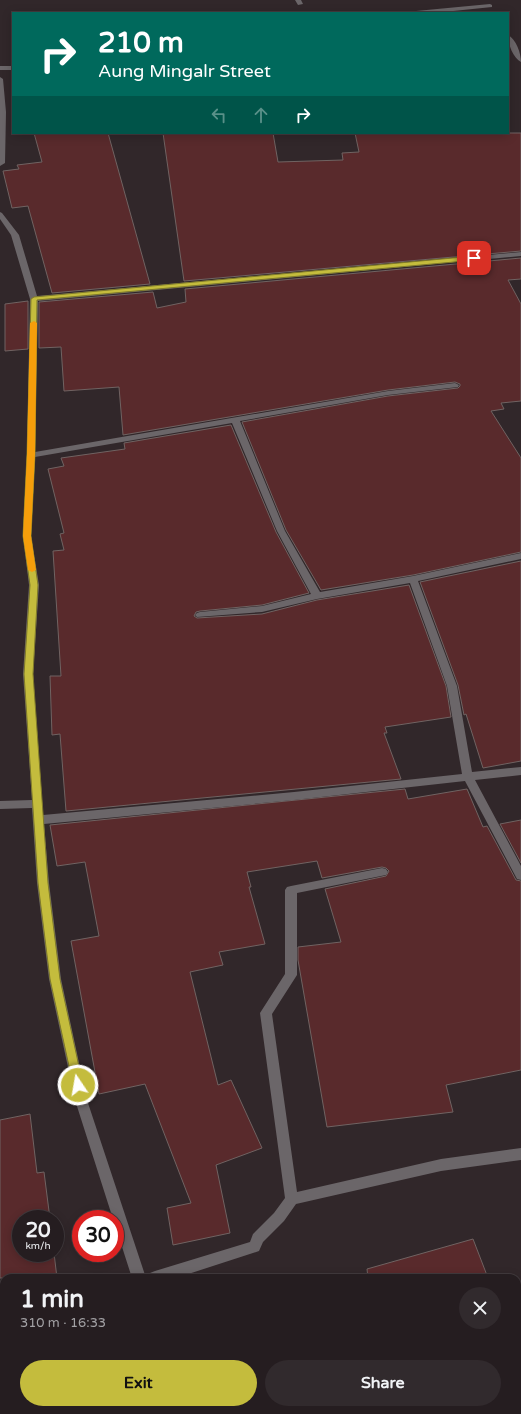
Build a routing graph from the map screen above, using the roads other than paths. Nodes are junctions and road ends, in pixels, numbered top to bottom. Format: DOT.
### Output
graph roads {
  1 [pos="486,0"];
  2 [pos="490,6"];
  3 [pos="427,12"];
  4 [pos="493,12"];
  5 [pos="509,39"];
  6 [pos="521,60"];
  7 [pos="0,68"];
  8 [pos="12,68"];
  9 [pos="0,79"];
  10 [pos="0,164"];
  11 [pos="0,214"];
  12 [pos="521,254"];
  13 [pos="34,299"];
  14 [pos="455,384"];
  15 [pos="235,420"];
  16 [pos="31,454"];
  17 [pos="521,556"];
  18 [pos="413,579"];
  19 [pos="317,596"];
  20 [pos="200,615"];
  21 [pos="521,771"];
  22 [pos="468,777"];
  23 [pos="38,804"];
  24 [pos="0,805"];
  25 [pos="39,820"];
  26 [pos="382,872"];
  27 [pos="521,876"];
  28 [pos="521,1154"];
  29 [pos="292,1199"];
  30 [pos="138,1274"];
  31 [pos="168,1274"];
  1 -- 2 [label="street"];
  2 -- 3 [label="street"];
  2 -- 4 [label="street"];
  5 -- 6 [label="street"];
  7 -- 8 [label="street"];
  9 -- 10 [label="street"];
  11 -- 13 [label="street"];
  12 -- 13 [label="street"];
  13 -- 16 [label="street"];
  14 -- 15 [label="street"];
  15 -- 16 [label="street"];
  15 -- 19 [label="street"];
  16 -- 23 [label="street"];
  17 -- 18 [label="street"];
  18 -- 19 [label="street"];
  18 -- 22 [label="street"];
  19 -- 20 [label="street"];
  21 -- 22 [label="street"];
  22 -- 25 [label="street"];
  22 -- 27 [label="street"];
  23 -- 24 [label="street"];
  23 -- 25 [label="street"];
  25 -- 30 [label="street"];
  26 -- 29 [label="street"];
  28 -- 29 [label="street"];
  29 -- 31 [label="street"];
}
